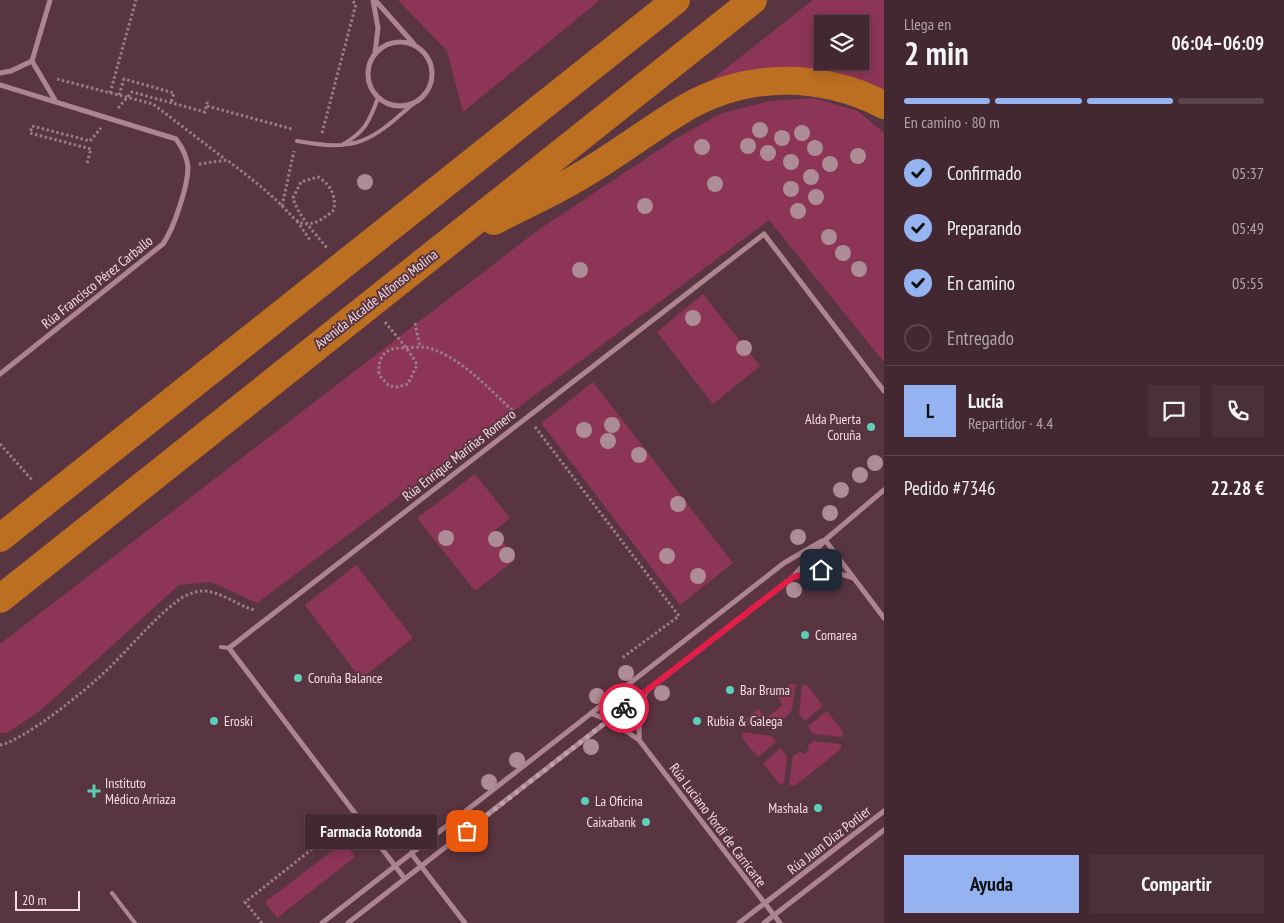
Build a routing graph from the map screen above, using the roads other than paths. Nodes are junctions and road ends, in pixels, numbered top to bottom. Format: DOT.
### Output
graph roads {
  1 [pos="50,0"];
  2 [pos="374,0"];
  3 [pos="676,0"];
  4 [pos="751,2"];
  5 [pos="416,46"];
  6 [pos="375,52"];
  7 [pos="32,62"];
  8 [pos="0,73"];
  9 [pos="0,85"];
  10 [pos="378,98"];
  11 [pos="56,101"];
  12 [pos="415,102"];
  13 [pos="884,105"];
  14 [pos="297,141"];
  15 [pos="340,146"];
  16 [pos="437,250"];
  17 [pos="0,374"];
  18 [pos="884,391"];
  19 [pos="884,490"];
  20 [pos="7,530"];
  21 [pos="825,540"];
  22 [pos="38,569"];
  23 [pos="793,577"];
  24 [pos="854,578"];
  25 [pos="0,599"];
  26 [pos="0,612"];
  27 [pos="884,618"];
  28 [pos="221,647"];
  29 [pos="229,648"];
  30 [pos="646,691"];
  31 [pos="591,713"];
  32 [pos="608,721"];
  33 [pos="639,740"];
  34 [pos="884,811"];
  35 [pos="884,830"];
  36 [pos="411,854"];
  37 [pos="395,866"];
  38 [pos="421,866"];
  39 [pos="405,879"];
  40 [pos="112,893"];
  41 [pos="764,904"];
  42 [pos="774,915"];
  43 [pos="135,923"];
  44 [pos="322,923"];
  45 [pos="348,923"];
  46 [pos="465,923"];
  47 [pos="739,923"];
  48 [pos="764,923"];
  49 [pos="780,923"];
  1 -- 7 [label="street"];
  2 -- 5 [label="street"];
  2 -- 6 [label="street"];
  3 -- 20 [label="highway"];
  4 -- 16 [label="highway, Avenida Alcalde Alfonso Molina"];
  5 -- 6 [label="street"];
  5 -- 12 [label="street"];
  6 -- 10 [label="street"];
  7 -- 8 [label="street"];
  7 -- 11 [label="street"];
  9 -- 11 [label="street"];
  10 -- 12 [label="street"];
  10 -- 15 [label="lane"];
  11 -- 17 [label="street, Rúa Francisco Pérez Carballo"];
  12 -- 15 [label="lane"];
  13 -- 16 [label="highway"];
  14 -- 15 [label="lane"];
  16 -- 22 [label="highway, Avenida Alcalde Alfonso Molina"];
  18 -- 29 [label="street, Rúa Enrique Mariñas Romero"];
  19 -- 21 [label="street"];
  21 -- 23 [label="street"];
  21 -- 24 [label="street"];
  21 -- 31 [label="street"];
  22 -- 25 [label="highway, Avenida Alcalde Alfonso Molina"];
  22 -- 26 [label="highway"];
  23 -- 24 [label="street"];
  23 -- 30 [label="street"];
  24 -- 27 [label="street"];
  28 -- 29 [label="lane"];
  29 -- 37 [label="street"];
  30 -- 32 [label="street"];
  30 -- 33 [label="street"];
  31 -- 32 [label="street, Rúa Luciano Yordi de Carricarte"];
  31 -- 36 [label="street"];
  32 -- 33 [label="street, Rúa Luciano Yordi de Carricarte"];
  32 -- 38 [label="street"];
  33 -- 41 [label="street, Rúa Luciano Yordi de Carricarte"];
  34 -- 41 [label="street, Rúa Juan Díaz Porlier"];
  35 -- 42 [label="street, Rúa Juan Díaz Porlier"];
  36 -- 37 [label="street"];
  36 -- 38 [label="street"];
  37 -- 39 [label="street"];
  37 -- 44 [label="street"];
  38 -- 39 [label="street"];
  38 -- 46 [label="street"];
  39 -- 45 [label="street"];
  40 -- 43 [label="lane"];
  41 -- 42 [label="street, Rúa Luciano Yordi de Carricarte"];
  41 -- 47 [label="street, Rúa Juan Díaz Porlier"];
  42 -- 48 [label="street, Rúa Juan Díaz Porlier"];
  42 -- 49 [label="street, Rúa Luciano Yordi de Carricarte"];
}
